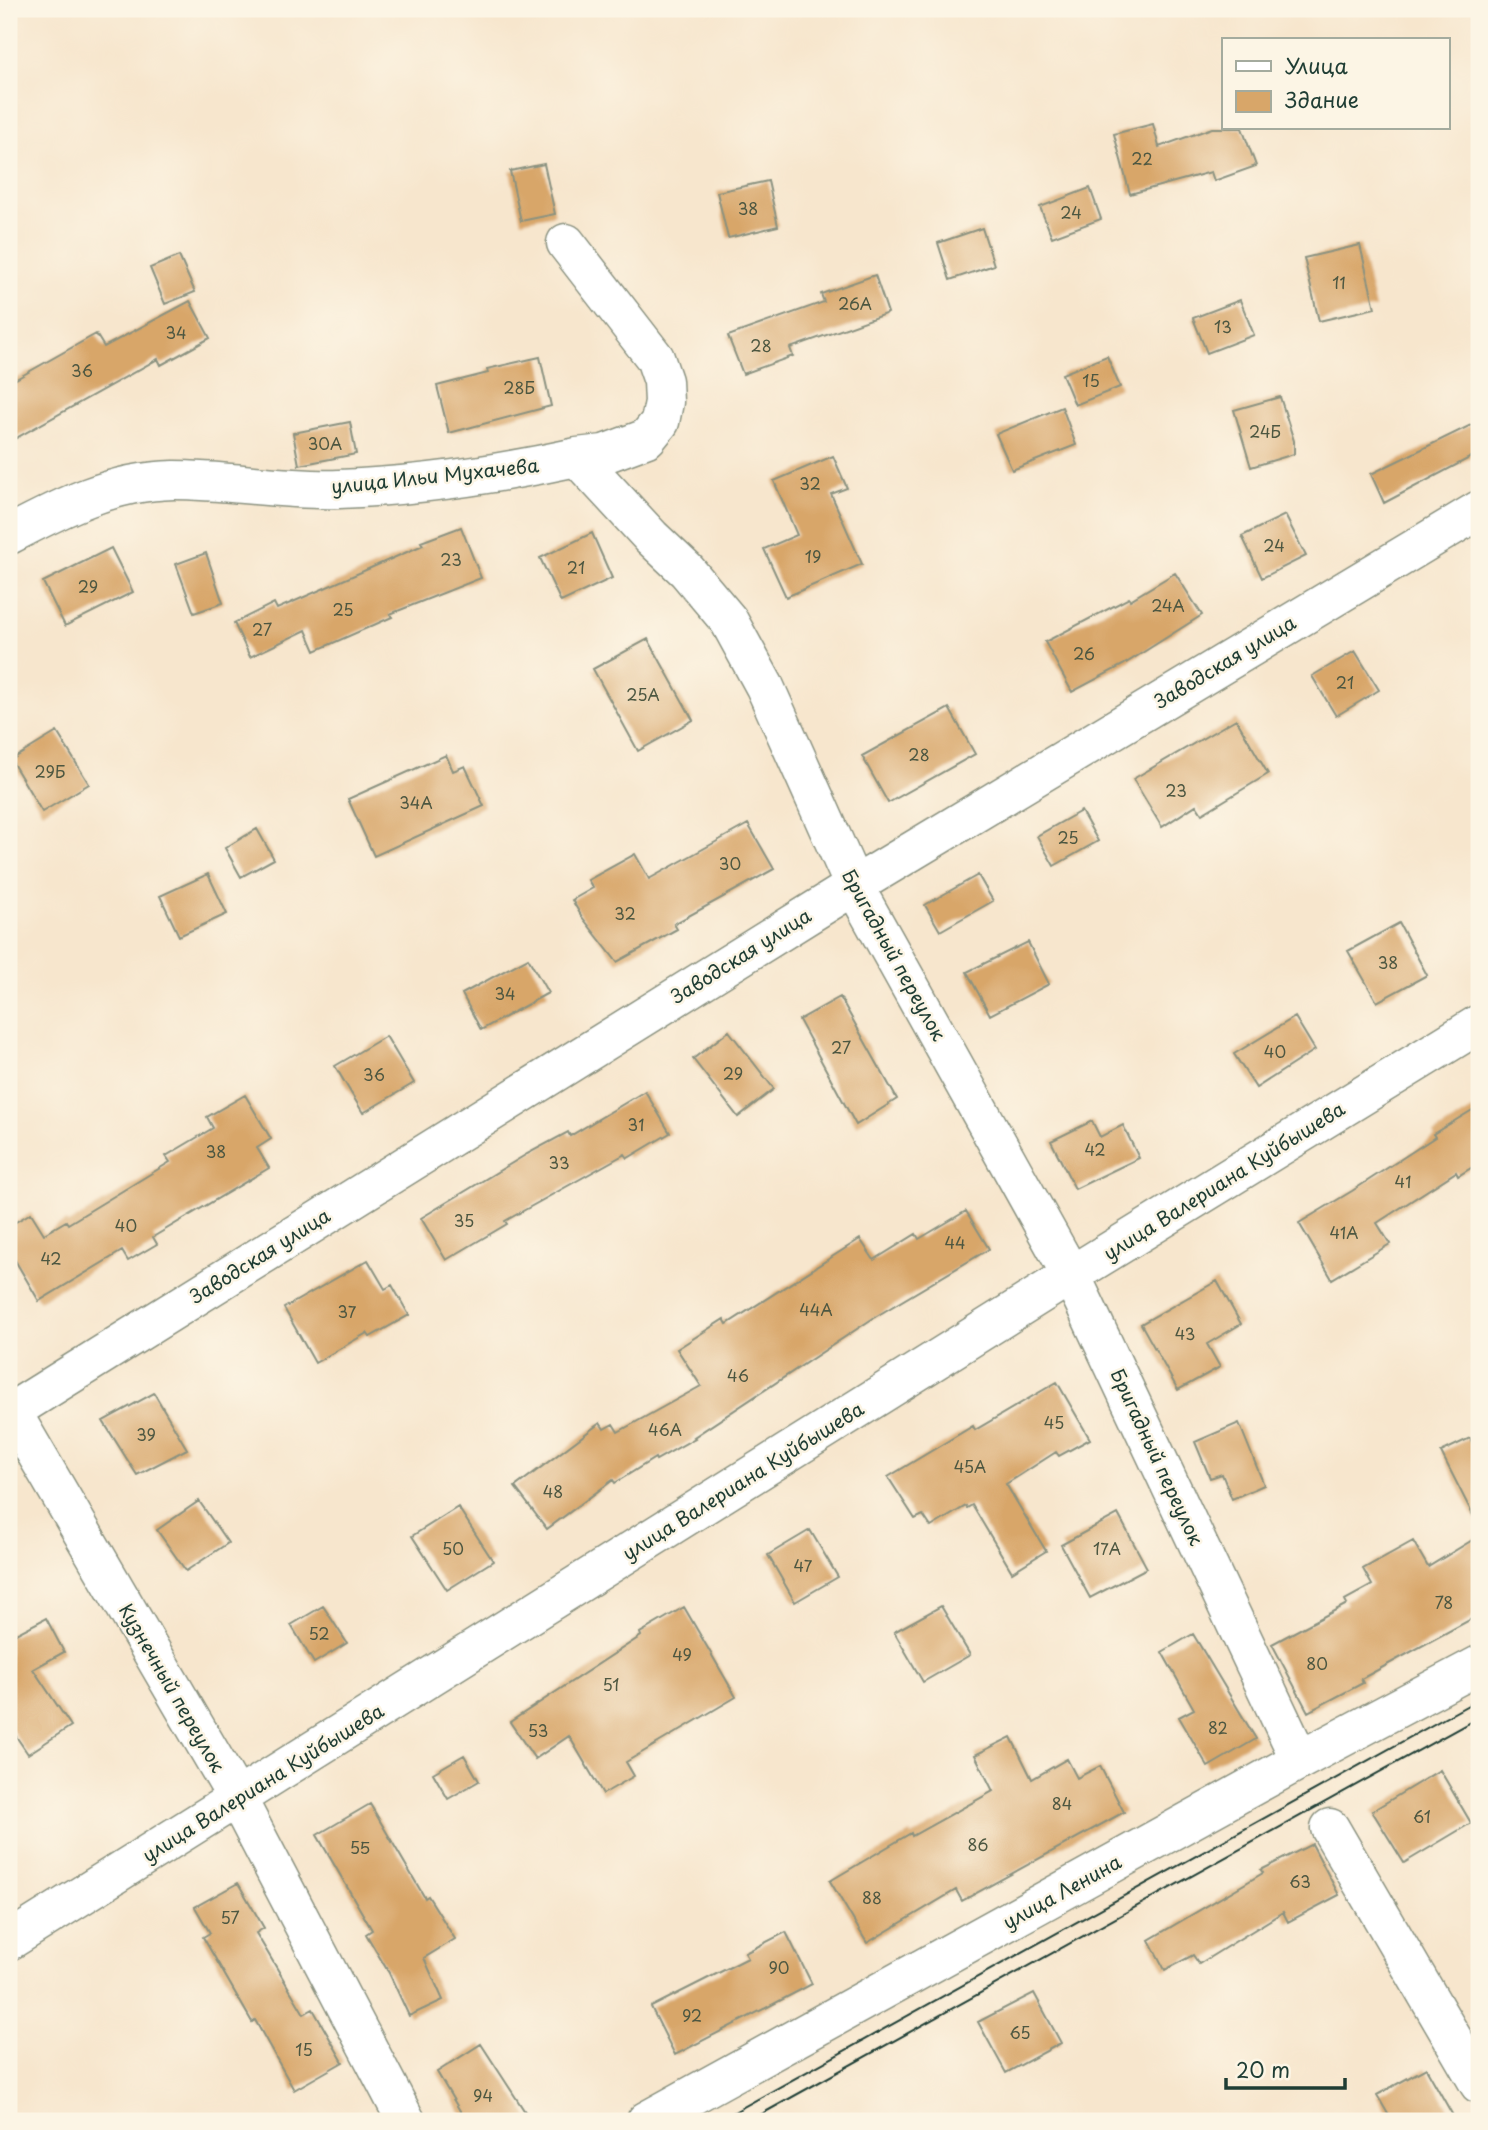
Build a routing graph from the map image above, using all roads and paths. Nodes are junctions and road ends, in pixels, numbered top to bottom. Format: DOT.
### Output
graph roads {
  1 [pos="566,243"];
  2 [pos="577,457"];
  3 [pos="1479,510"];
  4 [pos="9,535"];
  5 [pos="854,886"];
  6 [pos="1479,1024"];
  7 [pos="1071,1275"];
  8 [pos="10,1411"];
  9 [pos="1479,1665"];
  10 [pos="1300,1760"];
  11 [pos="238,1800"];
  12 [pos="1330,1828"];
  13 [pos="9,1941"];
  14 [pos="1479,2084"];
  15 [pos="406,2121"];
  16 [pos="646,2121"];
  1 -- 2 [label="street"];
  2 -- 4 [label="street, улица Ильи Мухачева"];
  2 -- 5 [label="street, Бригадный переулок"];
  3 -- 5 [label="street, Заводская улица"];
  5 -- 7 [label="street, Бригадный переулок"];
  5 -- 8 [label="street, Заводская улица"];
  6 -- 7 [label="street, улица Валериана Куйбышева"];
  7 -- 10 [label="street, Бригадный переулок"];
  7 -- 11 [label="street, улица Валериана Куйбышева"];
  8 -- 11 [label="street, Кузнечный переулок"];
  9 -- 10 [label="street, улица Ленина"];
  10 -- 16 [label="street, улица Ленина"];
  11 -- 13 [label="street, улица Валериана Куйбышева"];
  11 -- 15 [label="street, Кузнечный переулок"];
  12 -- 14 [label="street"];
}
